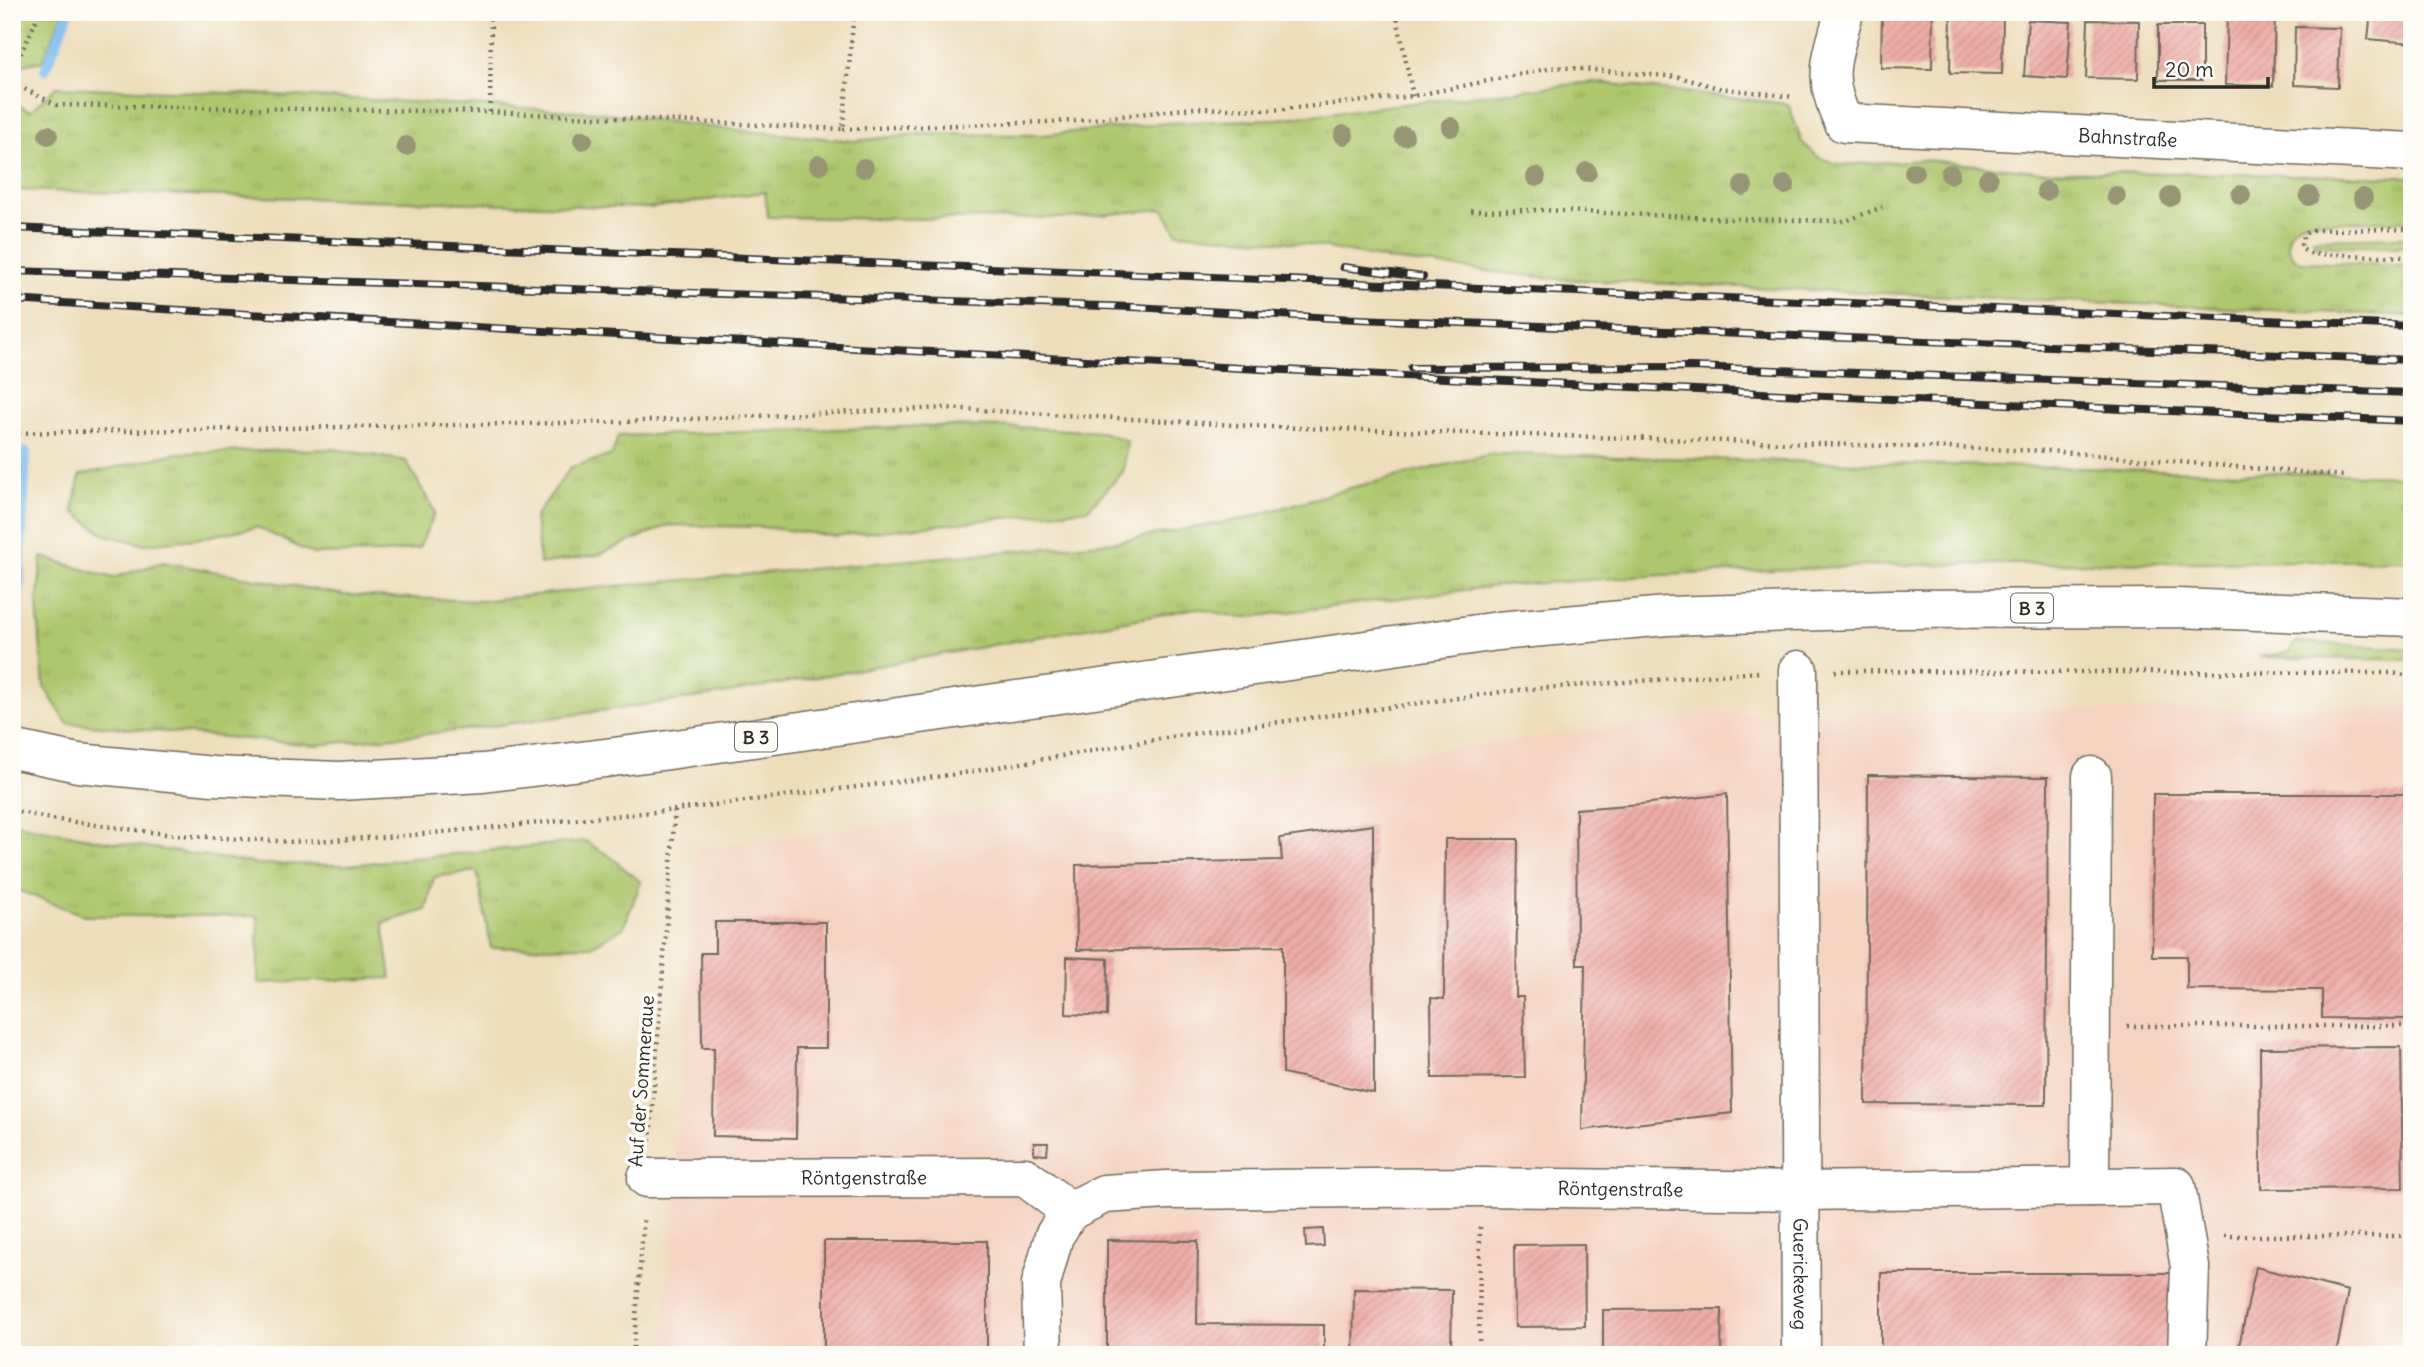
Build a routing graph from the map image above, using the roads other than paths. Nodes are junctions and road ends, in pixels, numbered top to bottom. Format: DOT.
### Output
graph roads {
  1 [pos="1844,12"];
  2 [pos="2412,152"];
  3 [pos="2412,617"];
  4 [pos="1798,670"];
  5 [pos="12,749"];
  6 [pos="2092,776"];
  7 [pos="647,1178"];
  8 [pos="2090,1187"];
  9 [pos="1802,1191"];
  10 [pos="1070,1211"];
  11 [pos="1042,1355"];
  12 [pos="1801,1355"];
  13 [pos="2187,1355"];
  1 -- 2 [label="street, Bahnstraße"];
  3 -- 5 [label="street, B 3"];
  4 -- 9 [label="street, Guerickeweg"];
  6 -- 8 [label="street"];
  7 -- 10 [label="street, Röntgenstraße"];
  8 -- 9 [label="street, Röntgenstraße"];
  8 -- 13 [label="street, Röntgenstraße"];
  9 -- 10 [label="street, Röntgenstraße"];
  9 -- 12 [label="street, Guerickeweg"];
  10 -- 11 [label="street"];
}
